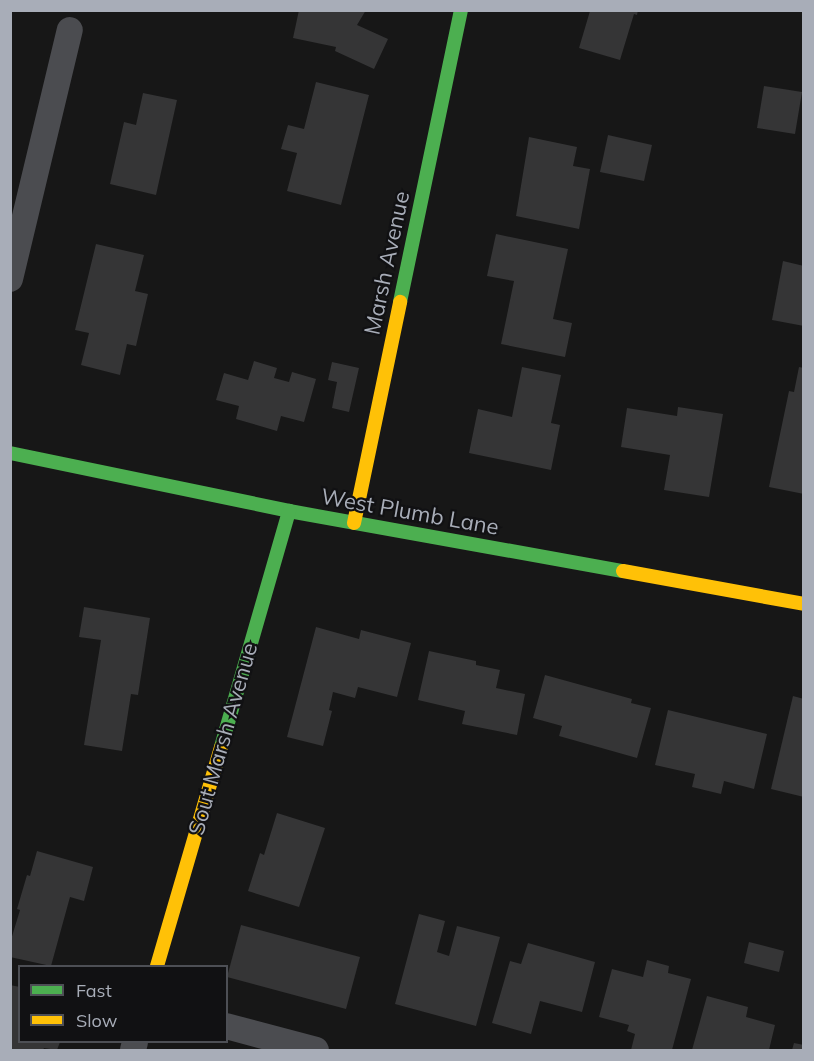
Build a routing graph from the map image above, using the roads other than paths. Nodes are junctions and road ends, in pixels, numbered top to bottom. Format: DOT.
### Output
graph roads {
  1 [pos="461,10"];
  2 [pos="70,30"];
  3 [pos="10,279"];
  4 [pos="10,453"];
  5 [pos="289,511"];
  6 [pos="354,523"];
  7 [pos="804,604"];
  8 [pos="157,965"];
  9 [pos="228,1027"];
  10 [pos="316,1050"];
  1 -- 6 [label="street, Marsh Avenue"];
  2 -- 3 [label="street"];
  4 -- 5 [label="street, West Plumb Lane"];
  5 -- 6 [label="street, West Plumb Lane"];
  5 -- 8 [label="street, Sout Marsh Avenue"];
  6 -- 7 [label="street, West Plumb Lane"];
  9 -- 10 [label="street"];
}
